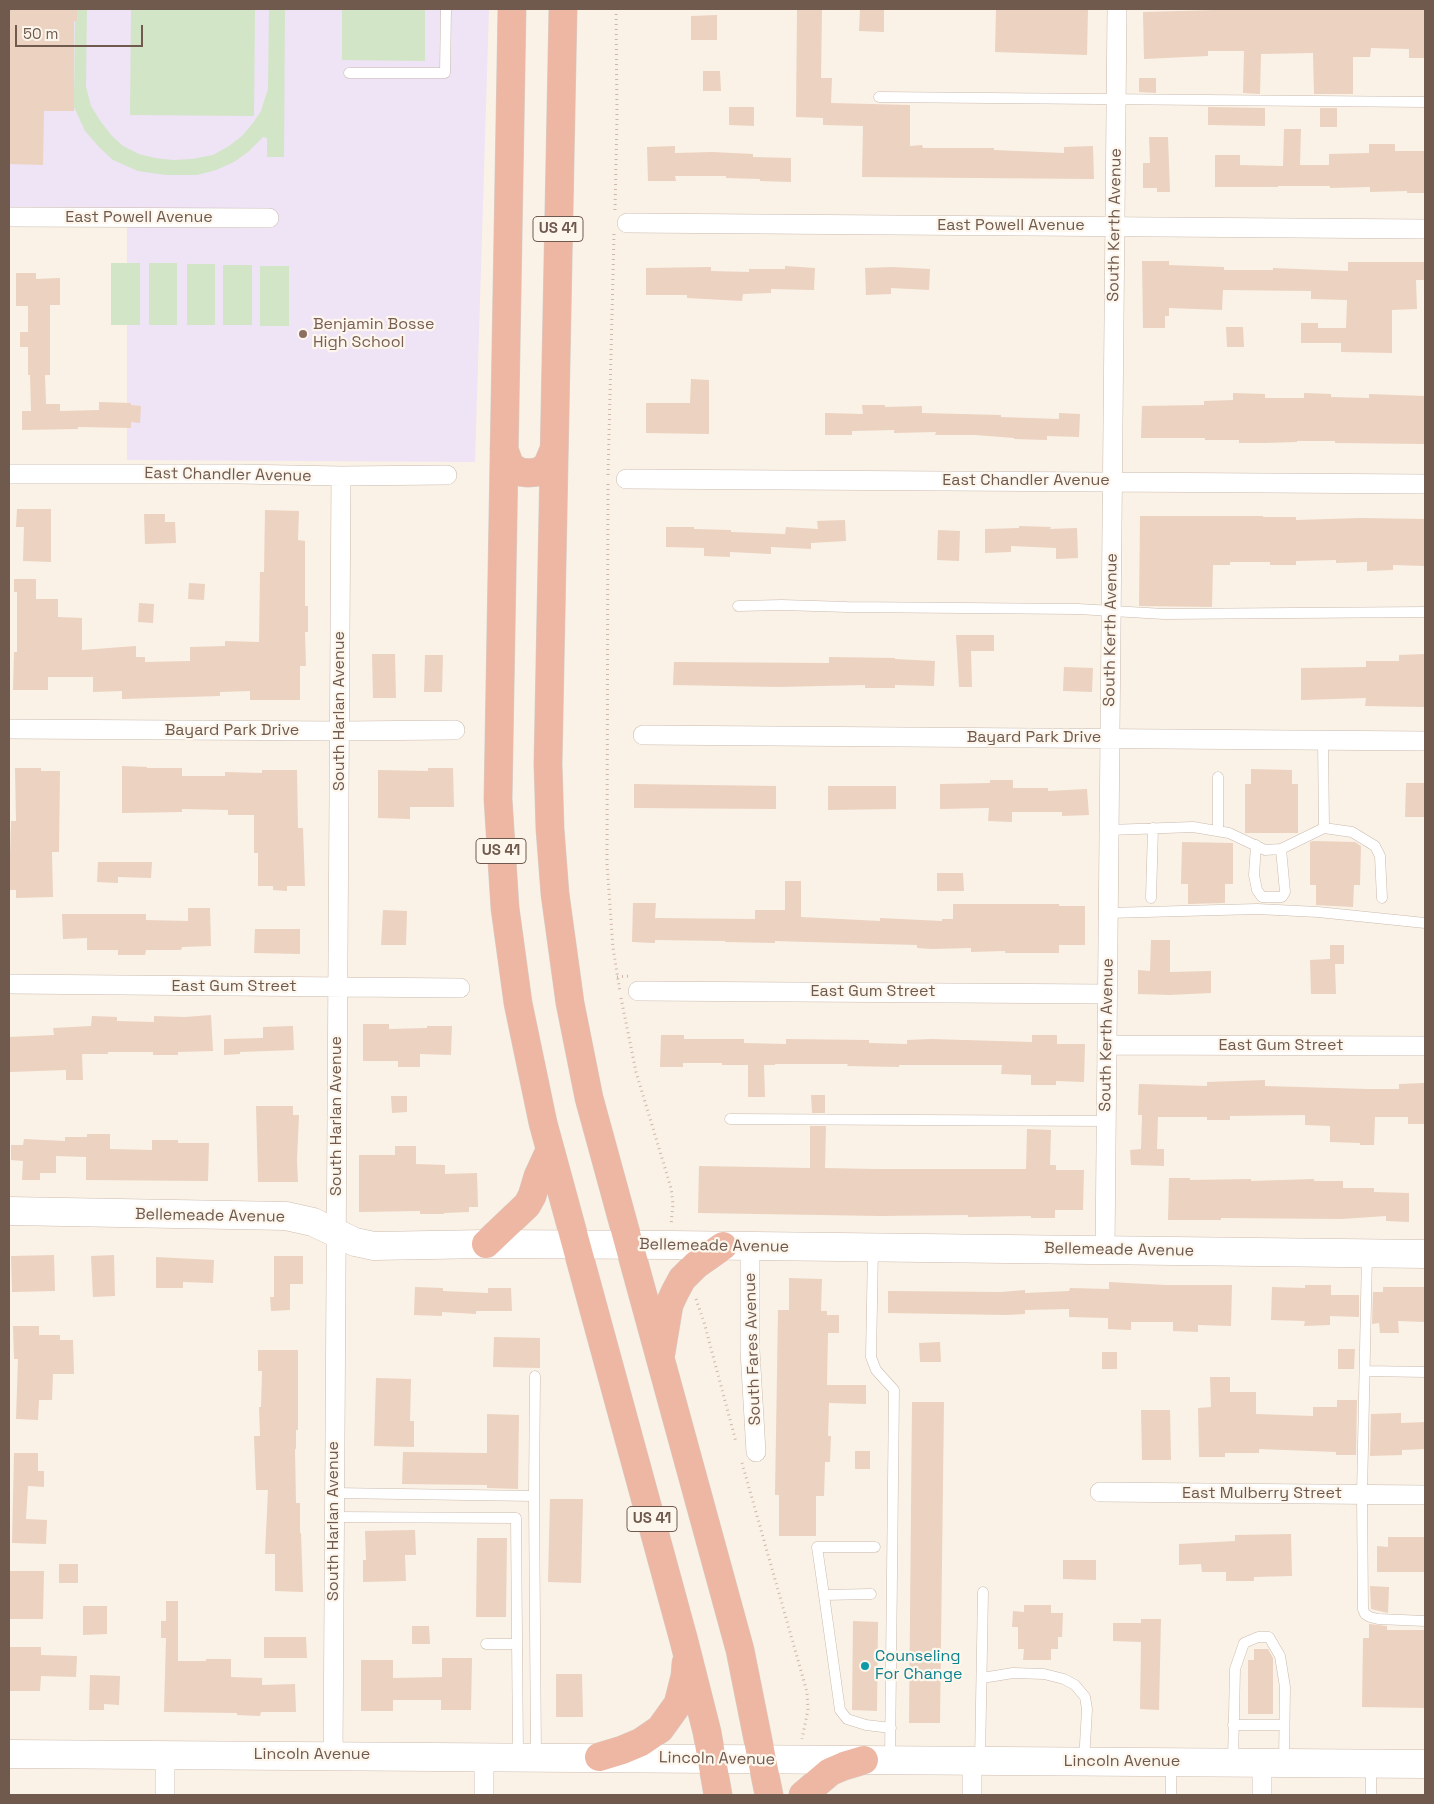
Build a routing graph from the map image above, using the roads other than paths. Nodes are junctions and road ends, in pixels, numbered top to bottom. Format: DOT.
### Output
graph roads {
  1 [pos="446,9"];
  2 [pos="512,9"];
  3 [pos="563,9"];
  4 [pos="1117,9"];
  5 [pos="349,73"];
  6 [pos="879,97"];
  7 [pos="1116,100"];
  8 [pos="1425,102"];
  9 [pos="9,217"];
  10 [pos="268,218"];
  11 [pos="619,223"];
  12 [pos="1115,227"];
  13 [pos="1425,229"];
  14 [pos="504,449"];
  15 [pos="554,449"];
  16 [pos="9,474"];
  17 [pos="447,475"];
  18 [pos="341,476"];
  19 [pos="626,479"];
  20 [pos="1112,482"];
  21 [pos="1425,484"];
  22 [pos="738,606"];
  23 [pos="1111,610"];
  24 [pos="1425,612"];
  25 [pos="9,729"];
  26 [pos="455,730"];
  27 [pos="340,731"];
  28 [pos="643,735"];
  29 [pos="1110,739"];
  30 [pos="1323,740"];
  31 [pos="1425,741"];
  32 [pos="1218,777"];
  33 [pos="1154,828"];
  34 [pos="1324,828"];
  35 [pos="1109,830"];
  36 [pos="1218,831"];
  37 [pos="1256,845"];
  38 [pos="1281,849"];
  39 [pos="1151,898"];
  40 [pos="1382,898"];
  41 [pos="1108,913"];
  42 [pos="1425,923"];
  43 [pos="9,984"];
  44 [pos="338,987"];
  45 [pos="460,988"];
  46 [pos="638,991"];
  47 [pos="1107,994"];
  48 [pos="1107,1045"];
  49 [pos="1425,1046"];
  50 [pos="730,1119"];
  51 [pos="1106,1120"];
  52 [pos="550,1150"];
  53 [pos="9,1212"];
  54 [pos="336,1233"];
  55 [pos="486,1244"];
  56 [pos="577,1245"];
  57 [pos="628,1245"];
  58 [pos="723,1246"];
  59 [pos="750,1246"];
  60 [pos="873,1248"];
  61 [pos="1105,1250"];
  62 [pos="1367,1253"];
  63 [pos="1425,1254"];
  64 [pos="660,1362"];
  65 [pos="1365,1370"];
  66 [pos="1425,1372"];
  67 [pos="535,1376"];
  68 [pos="749,1457"];
  69 [pos="1100,1492"];
  70 [pos="334,1493"];
  71 [pos="1362,1494"];
  72 [pos="1425,1495"];
  73 [pos="534,1496"];
  74 [pos="334,1517"];
  75 [pos="875,1547"];
  76 [pos="983,1592"];
  77 [pos="870,1594"];
  78 [pos="824,1595"];
  79 [pos="1425,1621"];
  80 [pos="486,1644"];
  81 [pos="517,1644"];
  82 [pos="686,1649"];
  83 [pos="982,1678"];
  84 [pos="1233,1725"];
  85 [pos="1284,1725"];
  86 [pos="891,1728"];
  87 [pos="9,1754"];
  88 [pos="165,1755"];
  89 [pos="333,1755"];
  90 [pos="484,1756"];
  91 [pos="527,1757"];
  92 [pos="598,1757"];
  93 [pos="712,1758"];
  94 [pos="763,1759"];
  95 [pos="877,1760"];
  96 [pos="976,1761"];
  97 [pos="1084,1762"];
  98 [pos="1171,1763"];
  99 [pos="1233,1763"];
  100 [pos="1273,1763"];
  101 [pos="1371,1764"];
  102 [pos="1425,1764"];
  103 [pos="165,1795"];
  104 [pos="484,1795"];
  105 [pos="718,1795"];
  106 [pos="769,1795"];
  107 [pos="802,1795"];
  108 [pos="972,1795"];
  109 [pos="1171,1795"];
  110 [pos="1262,1795"];
  111 [pos="1371,1795"];
  1 -- 5 [label="lane"];
  2 -- 14 [label="highway, US 41"];
  3 -- 15 [label="highway, US 41"];
  4 -- 7 [label="street, South Kerth Avenue"];
  6 -- 7 [label="lane"];
  7 -- 8 [label="lane"];
  7 -- 12 [label="street, South Kerth Avenue"];
  9 -- 10 [label="street, East Powell Avenue"];
  11 -- 12 [label="street, East Powell Avenue"];
  12 -- 13 [label="street, East Powell Avenue"];
  12 -- 20 [label="street, South Kerth Avenue"];
  14 -- 15 [label="highway"];
  14 -- 52 [label="highway, US 41"];
  15 -- 57 [label="highway, US 41"];
  16 -- 18 [label="street, East Chandler Avenue"];
  17 -- 18 [label="street, East Chandler Avenue"];
  18 -- 27 [label="street, South Harlan Avenue"];
  19 -- 20 [label="street, East Chandler Avenue"];
  20 -- 21 [label="street, East Chandler Avenue"];
  20 -- 23 [label="street, South Kerth Avenue"];
  22 -- 23 [label="lane"];
  23 -- 24 [label="lane"];
  23 -- 29 [label="street, South Kerth Avenue"];
  25 -- 27 [label="street, Bayard Park Drive"];
  26 -- 27 [label="street, Bayard Park Drive"];
  27 -- 44 [label="street, South Harlan Avenue"];
  28 -- 29 [label="street, Bayard Park Drive"];
  29 -- 30 [label="street, Bayard Park Drive"];
  29 -- 35 [label="street, South Kerth Avenue"];
  30 -- 31 [label="street, Bayard Park Drive"];
  30 -- 34 [label="lane"];
  32 -- 36 [label="lane"];
  33 -- 35 [label="lane"];
  33 -- 36 [label="lane"];
  33 -- 39 [label="lane"];
  34 -- 38 [label="lane"];
  34 -- 40 [label="lane"];
  35 -- 41 [label="street, South Kerth Avenue"];
  36 -- 37 [label="lane"];
  37 -- 38 [label="lane"];
  37 -- 38 [label="lane"];
  41 -- 42 [label="lane"];
  41 -- 47 [label="street, South Kerth Avenue"];
  43 -- 44 [label="street, East Gum Street"];
  44 -- 45 [label="street, East Gum Street"];
  44 -- 54 [label="street, South Harlan Avenue"];
  46 -- 47 [label="street, East Gum Street"];
  47 -- 48 [label="street, South Kerth Avenue"];
  48 -- 49 [label="street, East Gum Street"];
  48 -- 51 [label="street, South Kerth Avenue"];
  50 -- 51 [label="lane"];
  51 -- 61 [label="street, South Kerth Avenue"];
  52 -- 55 [label="highway"];
  52 -- 56 [label="highway, US 41"];
  53 -- 54 [label="street, Bellemeade Avenue"];
  54 -- 55 [label="street, Bellemeade Avenue"];
  54 -- 70 [label="street, South Harlan Avenue"];
  55 -- 56 [label="street, Bellemeade Avenue"];
  56 -- 57 [label="street, Bellemeade Avenue"];
  56 -- 82 [label="highway, US 41"];
  57 -- 58 [label="street, Bellemeade Avenue"];
  57 -- 64 [label="highway, US 41"];
  58 -- 59 [label="street, Bellemeade Avenue"];
  58 -- 64 [label="highway"];
  59 -- 60 [label="street, Bellemeade Avenue"];
  59 -- 68 [label="street, South Fares Avenue"];
  60 -- 61 [label="street, Bellemeade Avenue"];
  60 -- 86 [label="lane"];
  61 -- 62 [label="street, Bellemeade Avenue"];
  62 -- 63 [label="street, Bellemeade Avenue"];
  62 -- 65 [label="lane"];
  64 -- 94 [label="highway, US 41"];
  65 -- 66 [label="lane"];
  65 -- 71 [label="lane"];
  67 -- 73 [label="lane"];
  69 -- 71 [label="street, East Mulberry Street"];
  70 -- 73 [label="lane"];
  70 -- 74 [label="street, South Harlan Avenue"];
  71 -- 72 [label="street, East Mulberry Street"];
  71 -- 79 [label="lane"];
  73 -- 91 [label="lane"];
  74 -- 81 [label="lane"];
  74 -- 89 [label="street, South Harlan Avenue"];
  75 -- 78 [label="lane"];
  76 -- 83 [label="lane"];
  77 -- 78 [label="lane"];
  78 -- 86 [label="lane"];
  80 -- 81 [label="lane"];
  81 -- 91 [label="lane"];
  82 -- 92 [label="highway"];
  82 -- 93 [label="highway, US 41"];
  83 -- 96 [label="lane"];
  83 -- 97 [label="lane"];
  84 -- 85 [label="lane"];
  84 -- 85 [label="lane"];
  84 -- 99 [label="lane"];
  85 -- 100 [label="lane"];
  86 -- 95 [label="lane"];
  87 -- 88 [label="street, Lincoln Avenue"];
  88 -- 89 [label="street, Lincoln Avenue"];
  88 -- 103 [label="street"];
  89 -- 90 [label="street, Lincoln Avenue"];
  90 -- 91 [label="street, Lincoln Avenue"];
  90 -- 104 [label="street"];
  91 -- 92 [label="street, Lincoln Avenue"];
  92 -- 93 [label="street, Lincoln Avenue"];
  93 -- 94 [label="street, Lincoln Avenue"];
  93 -- 105 [label="highway, US 41"];
  94 -- 95 [label="street, Lincoln Avenue"];
  94 -- 106 [label="highway, US 41"];
  95 -- 96 [label="street, Lincoln Avenue"];
  95 -- 107 [label="highway"];
  96 -- 97 [label="street, Lincoln Avenue"];
  96 -- 108 [label="street"];
  97 -- 98 [label="street, Lincoln Avenue"];
  98 -- 99 [label="street, Lincoln Avenue"];
  98 -- 109 [label="lane"];
  99 -- 100 [label="street, Lincoln Avenue"];
  100 -- 101 [label="street, Lincoln Avenue"];
  100 -- 110 [label="street"];
  101 -- 102 [label="street, Lincoln Avenue"];
  101 -- 111 [label="lane"];
}
